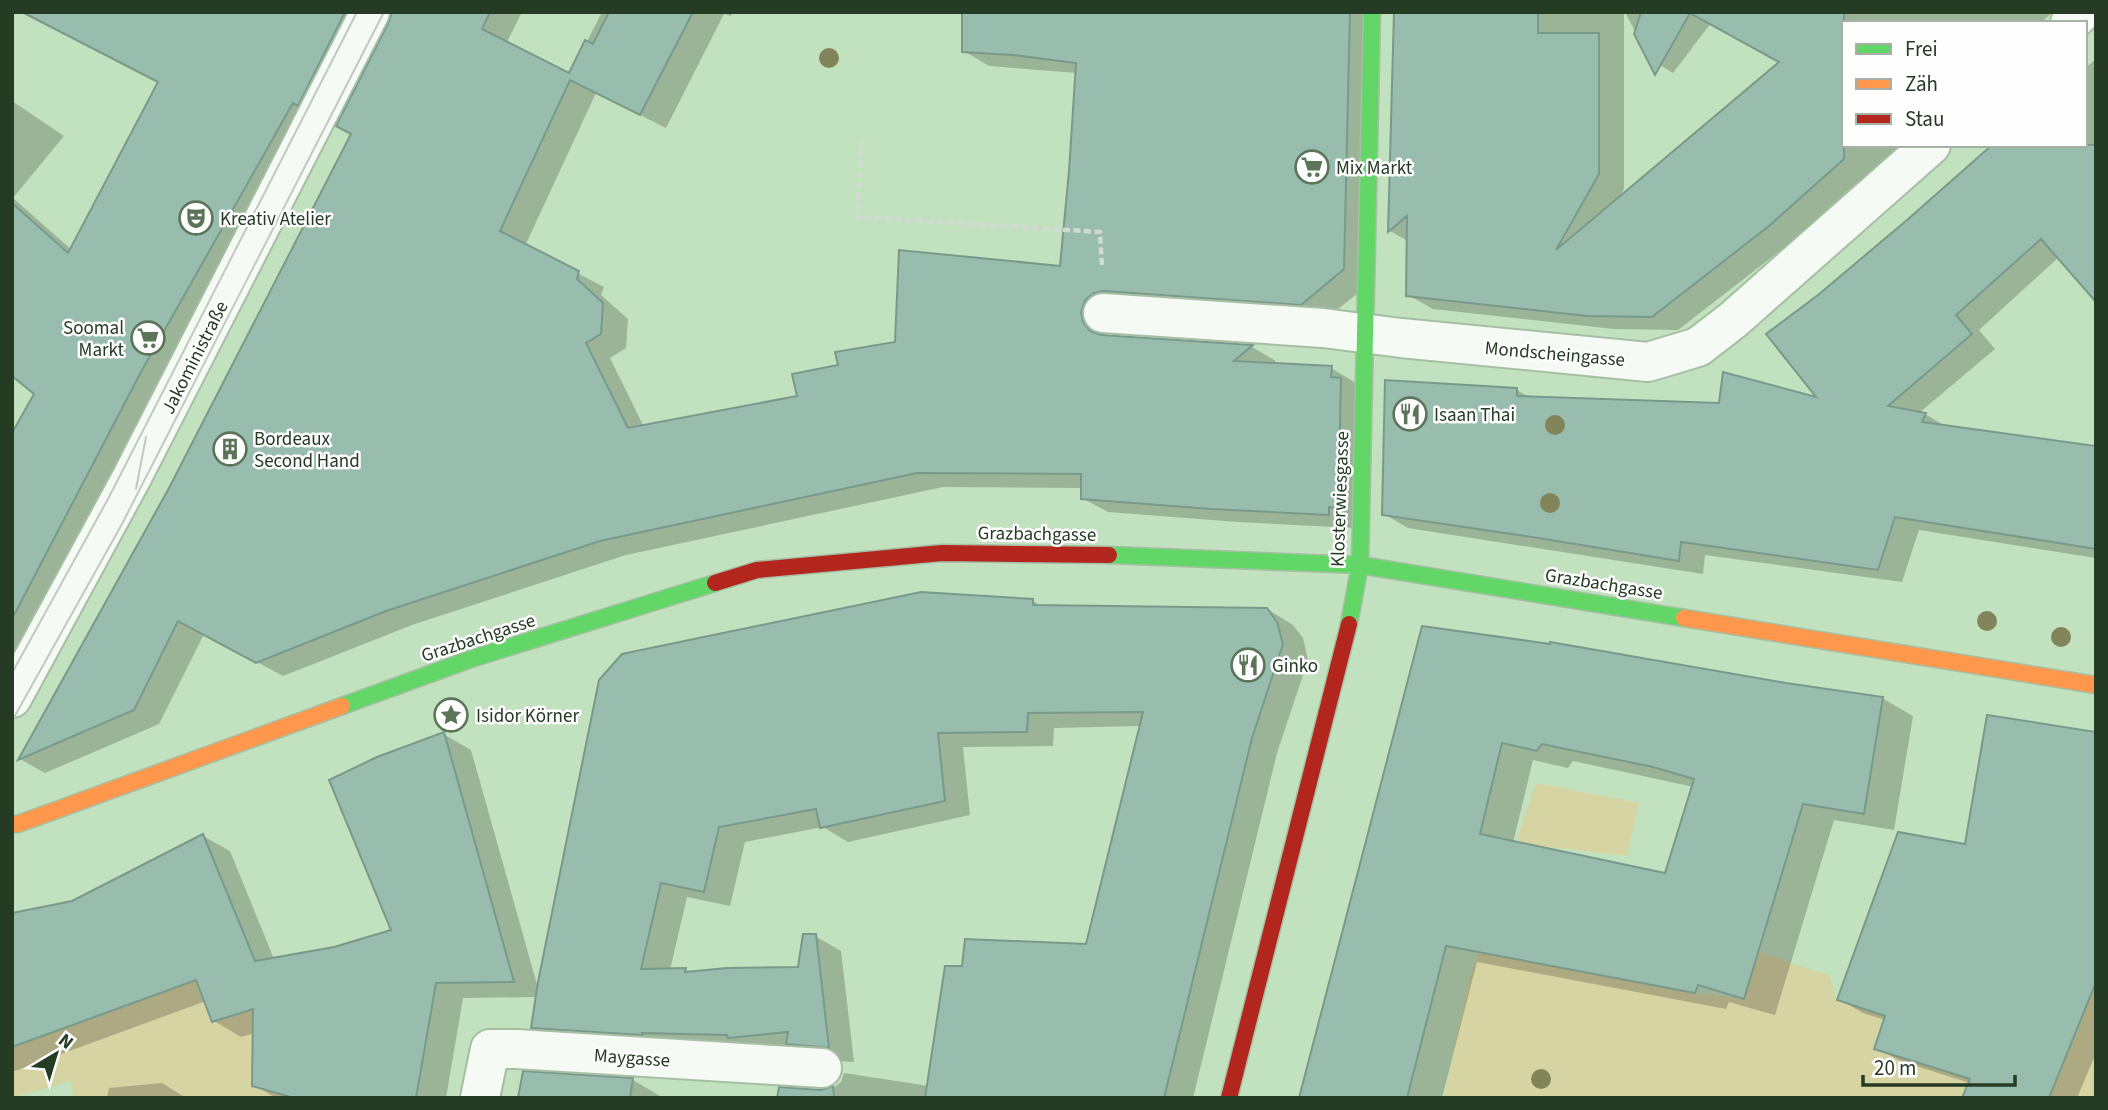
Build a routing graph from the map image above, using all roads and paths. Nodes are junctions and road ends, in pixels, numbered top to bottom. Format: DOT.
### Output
graph roads {
  1 [pos="370,12"];
  2 [pos="1372,12"];
  3 [pos="862,140"];
  4 [pos="1929,147"];
  5 [pos="1103,296"];
  6 [pos="1365,334"];
  7 [pos="1360,565"];
  8 [pos="2096,685"];
  9 [pos="12,698"];
  10 [pos="12,824"];
  11 [pos="822,1068"];
  12 [pos="480,1098"];
  13 [pos="1229,1098"];
  1 -- 9 [label="street, Jakoministraße"];
  2 -- 6 [label="main road, Klosterwiesgasse"];
  3 -- 5 [label="path"];
  4 -- 6 [label="street, Mondscheingasse"];
  5 -- 6 [label="street, Mondscheingasse"];
  6 -- 7 [label="main road, Klosterwiesgasse"];
  7 -- 8 [label="main road, Grazbachgasse"];
  7 -- 10 [label="main road, Grazbachgasse"];
  7 -- 13 [label="main road, Klosterwiesgasse"];
  11 -- 12 [label="street, Maygasse"];
}
